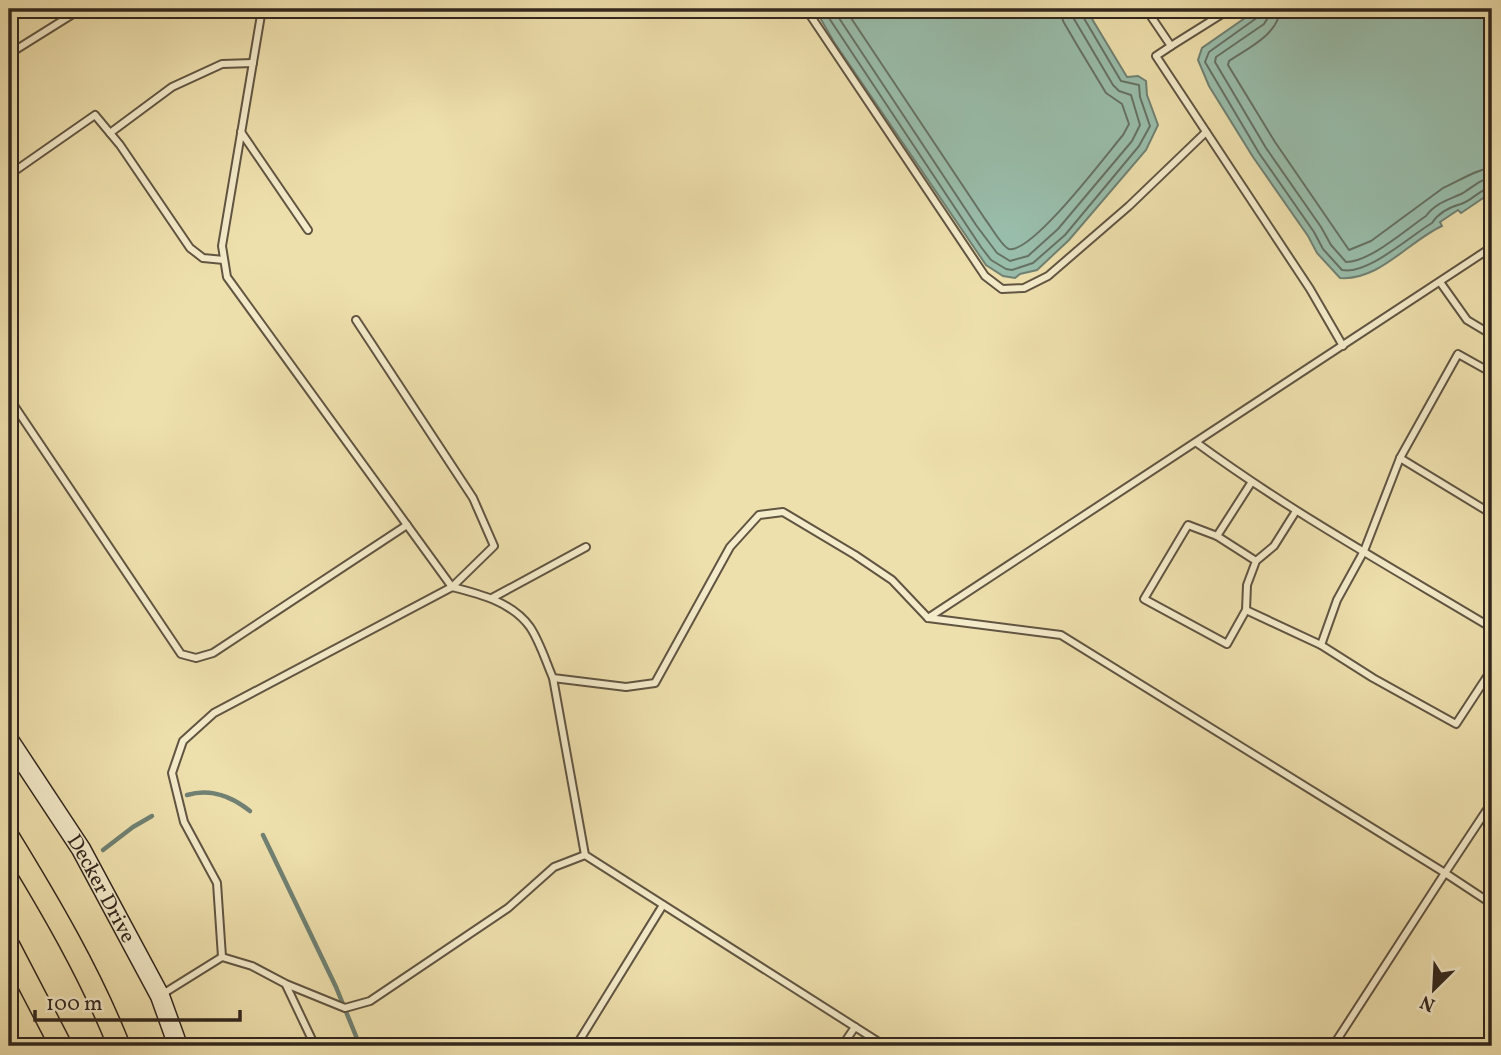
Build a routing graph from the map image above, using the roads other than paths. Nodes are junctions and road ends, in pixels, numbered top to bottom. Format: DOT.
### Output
graph roads {
  1 [pos="82,9"];
  2 [pos="262,9"];
  3 [pos="806,9"];
  4 [pos="1146,9"];
  5 [pos="1230,9"];
  6 [pos="1171,46"];
  7 [pos="9,54"];
  8 [pos="253,63"];
  9 [pos="242,132"];
  10 [pos="1206,132"];
  11 [pos="110,133"];
  12 [pos="9,175"];
  13 [pos="308,230"];
  14 [pos="1492,247"];
  15 [pos="224,260"];
  16 [pos="1440,282"];
  17 [pos="356,320"];
  18 [pos="1492,335"];
  19 [pos="1343,346"];
  20 [pos="1492,373"];
  21 [pos="9,398"];
  22 [pos="1197,443"];
  23 [pos="1400,458"];
  24 [pos="1251,483"];
  25 [pos="1296,511"];
  26 [pos="1492,514"];
  27 [pos="407,524"];
  28 [pos="1217,536"];
  29 [pos="586,547"];
  30 [pos="1364,551"];
  31 [pos="1256,561"];
  32 [pos="452,587"];
  33 [pos="492,598"];
  34 [pos="1246,610"];
  35 [pos="928,618"];
  36 [pos="1492,628"];
  37 [pos="1321,645"];
  38 [pos="1492,669"];
  39 [pos="553,678"];
  40 [pos="9,740"];
  41 [pos="1492,802"];
  42 [pos="9,838"];
  43 [pos="585,855"];
  44 [pos="1445,873"];
  45 [pos="1492,904"];
  46 [pos="663,905"];
  47 [pos="9,946"];
  48 [pos="222,957"];
  49 [pos="286,984"];
  50 [pos="159,996"];
  51 [pos="855,1027"];
  52 [pos="61,1046"];
  53 [pos="119,1046"];
  54 [pos="178,1046"];
  55 [pos="316,1046"];
  56 [pos="576,1046"];
  57 [pos="842,1046"];
  58 [pos="885,1046"];
  59 [pos="1333,1046"];
  1 -- 7 [label="lane"];
  2 -- 8 [label="lane"];
  3 -- 10 [label="lane"];
  4 -- 6 [label="lane"];
  5 -- 6 [label="lane"];
  6 -- 10 [label="lane"];
  8 -- 9 [label="lane"];
  8 -- 11 [label="lane"];
  9 -- 13 [label="lane"];
  9 -- 15 [label="lane"];
  10 -- 19 [label="lane"];
  11 -- 12 [label="lane"];
  11 -- 15 [label="lane"];
  14 -- 16 [label="lane"];
  15 -- 27 [label="lane"];
  16 -- 18 [label="lane"];
  16 -- 19 [label="lane"];
  17 -- 32 [label="lane"];
  19 -- 22 [label="lane"];
  20 -- 23 [label="lane"];
  21 -- 27 [label="lane"];
  22 -- 24 [label="lane"];
  22 -- 35 [label="lane"];
  23 -- 26 [label="lane"];
  23 -- 30 [label="lane"];
  24 -- 25 [label="lane"];
  24 -- 28 [label="lane"];
  25 -- 30 [label="lane"];
  25 -- 31 [label="lane"];
  27 -- 32 [label="lane"];
  28 -- 31 [label="lane"];
  28 -- 34 [label="lane"];
  29 -- 33 [label="lane"];
  30 -- 36 [label="lane"];
  30 -- 37 [label="lane"];
  31 -- 34 [label="lane"];
  32 -- 33 [label="lane"];
  32 -- 48 [label="lane"];
  33 -- 39 [label="lane"];
  34 -- 37 [label="lane"];
  35 -- 39 [label="lane"];
  35 -- 44 [label="lane"];
  37 -- 38 [label="lane"];
  39 -- 43 [label="lane"];
  40 -- 50 [label="main road, Decker Drive"];
  41 -- 44 [label="lane"];
  42 -- 53 [label="highway"];
  43 -- 46 [label="lane"];
  43 -- 49 [label="lane"];
  44 -- 45 [label="lane"];
  44 -- 59 [label="lane"];
  46 -- 51 [label="lane"];
  46 -- 56 [label="lane"];
  47 -- 52 [label="highway"];
  48 -- 49 [label="lane"];
  48 -- 50 [label="lane"];
  49 -- 55 [label="lane"];
  50 -- 54 [label="main road, Decker Drive"];
  51 -- 57 [label="lane"];
  51 -- 58 [label="lane"];
}
